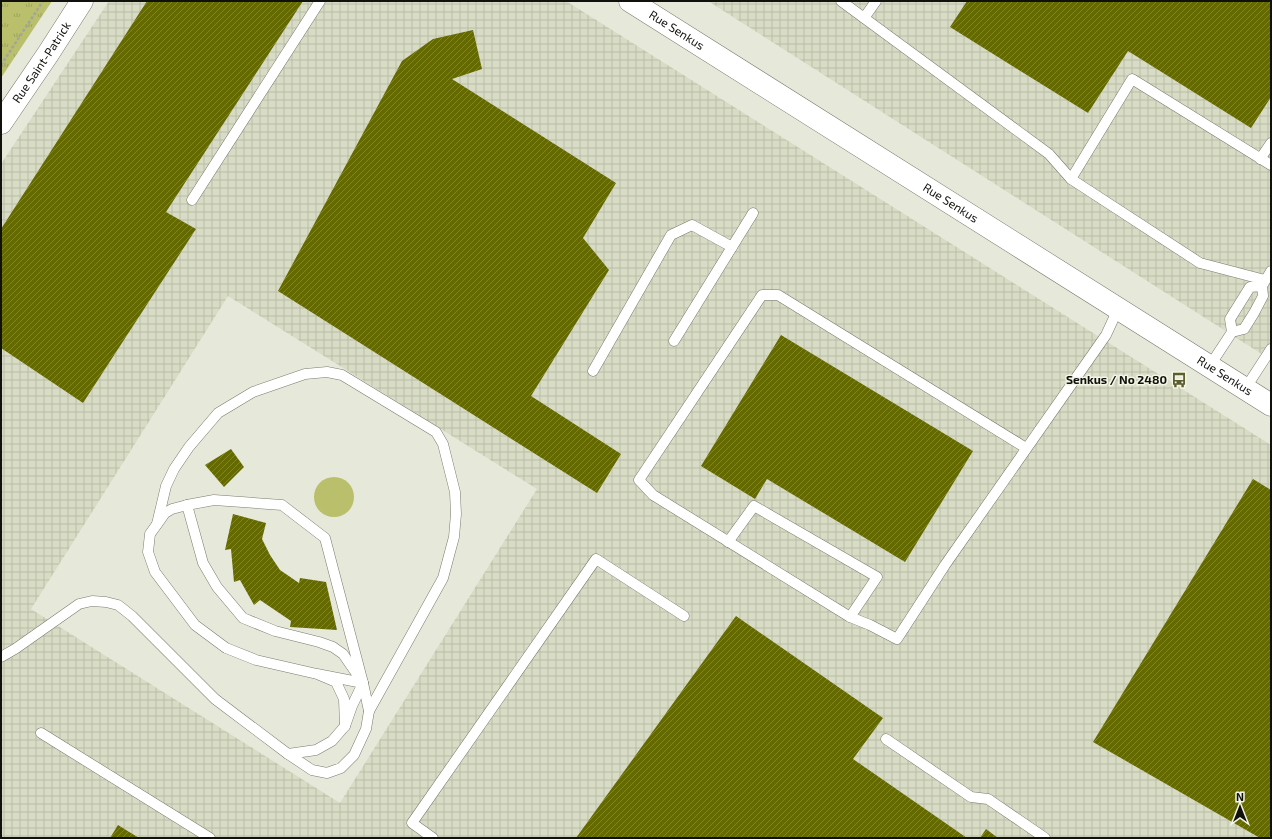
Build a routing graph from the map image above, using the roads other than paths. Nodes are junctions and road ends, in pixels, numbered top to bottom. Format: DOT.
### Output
graph roads {
  1 [pos="82,1"];
  2 [pos="320,1"];
  3 [pos="630,1"];
  4 [pos="841,1"];
  5 [pos="876,1"];
  6 [pos="864,18"];
  7 [pos="1,123"];
  8 [pos="1271,143"];
  9 [pos="1260,159"];
  10 [pos="1271,165"];
  11 [pos="1071,179"];
  12 [pos="192,200"];
  13 [pos="753,213"];
  14 [pos="732,247"];
  15 [pos="1271,272"];
  16 [pos="1263,283"];
  17 [pos="1118,309"];
  18 [pos="1232,332"];
  19 [pos="674,341"];
  20 [pos="1271,349"];
  21 [pos="1209,367"];
  22 [pos="593,370"];
  23 [pos="1245,389"];
  24 [pos="1271,405"];
  25 [pos="1026,448"];
  26 [pos="187,505"];
  27 [pos="157,524"];
  28 [pos="728,542"];
  29 [pos="684,616"];
  30 [pos="850,617"];
  31 [pos="1,657"];
  32 [pos="317,674"];
  33 [pos="363,683"];
  34 [pos="369,712"];
  35 [pos="345,726"];
  36 [pos="41,733"];
  37 [pos="886,739"];
  38 [pos="288,754"];
  39 [pos="210,838"];
  40 [pos="433,838"];
  41 [pos="1045,838"];
  1 -- 7 [label="street, Rue Saint-Patrick"];
  2 -- 12 [label="lane"];
  3 -- 17 [label="street, Rue Senkus"];
  4 -- 6 [label="lane"];
  5 -- 6 [label="lane"];
  6 -- 11 [label="lane"];
  8 -- 9 [label="lane"];
  9 -- 10 [label="lane"];
  9 -- 11 [label="lane"];
  11 -- 16 [label="lane"];
  13 -- 14 [label="lane"];
  14 -- 19 [label="lane"];
  14 -- 22 [label="lane"];
  15 -- 16 [label="lane"];
  16 -- 18 [label="lane"];
  16 -- 18 [label="lane"];
  17 -- 21 [label="street, Rue Senkus"];
  17 -- 25 [label="lane"];
  18 -- 21 [label="lane"];
  20 -- 23 [label="lane"];
  21 -- 23 [label="street, Rue Senkus"];
  23 -- 24 [label="street, Rue Senkus"];
  25 -- 28 [label="lane"];
  25 -- 30 [label="lane"];
  26 -- 27 [label="lane"];
  26 -- 33 [label="lane"];
  26 -- 33 [label="lane"];
  27 -- 32 [label="lane"];
  27 -- 34 [label="lane"];
  28 -- 30 [label="lane"];
  28 -- 30 [label="lane"];
  29 -- 40 [label="lane"];
  31 -- 38 [label="lane"];
  32 -- 33 [label="lane"];
  32 -- 35 [label="lane"];
  33 -- 34 [label="lane"];
  33 -- 35 [label="lane"];
  34 -- 38 [label="lane"];
  35 -- 38 [label="lane"];
  36 -- 39 [label="lane"];
  37 -- 41 [label="lane"];
}
